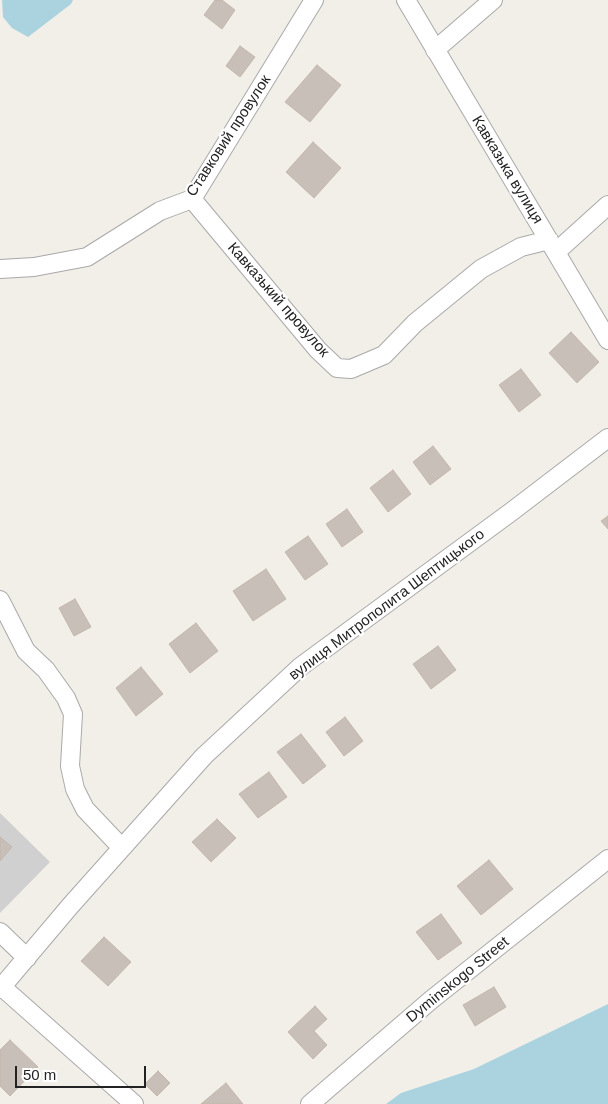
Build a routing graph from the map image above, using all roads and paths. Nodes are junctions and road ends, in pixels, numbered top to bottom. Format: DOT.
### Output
graph roads {
  1 [pos="314,0"];
  2 [pos="406,0"];
  3 [pos="493,0"];
  4 [pos="434,50"];
  5 [pos="192,199"];
  6 [pos="608,205"];
  7 [pos="552,246"];
  8 [pos="0,268"];
  9 [pos="608,340"];
  10 [pos="608,438"];
  11 [pos="0,600"];
  12 [pos="122,848"];
  13 [pos="608,859"];
  14 [pos="0,932"];
  15 [pos="27,958"];
  16 [pos="1,988"];
  17 [pos="134,1104"];
  18 [pos="310,1104"];
  1 -- 5 [label="street, Ставковий провулок"];
  2 -- 4 [label="street, Кавказька вулиця"];
  3 -- 4 [label="street"];
  4 -- 7 [label="street, Кавказька вулиця"];
  5 -- 7 [label="street, Кавказький провулок"];
  5 -- 8 [label="street, Ставковий провулок"];
  6 -- 7 [label="street"];
  7 -- 9 [label="street, Кавказька вулиця"];
  10 -- 12 [label="street, вулиця Митрополита Шептицького"];
  11 -- 12 [label="street"];
  12 -- 15 [label="street, вулиця Митрополита Шептицького"];
  13 -- 18 [label="street, Dyminskogo Street"];
  14 -- 15 [label="street"];
  15 -- 16 [label="street, вулиця Митрополита Шептицького"];
  16 -- 17 [label="street"];
}
